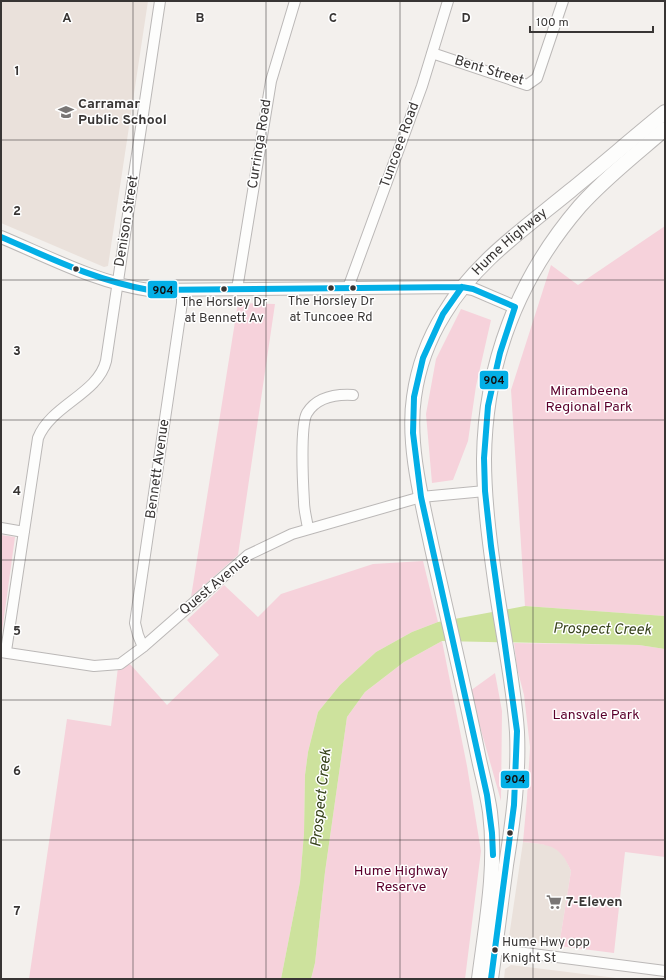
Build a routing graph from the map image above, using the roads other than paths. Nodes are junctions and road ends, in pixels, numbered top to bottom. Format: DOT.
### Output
graph roads {
  1 [pos="160,1"];
  2 [pos="295,1"];
  3 [pos="448,1"];
  4 [pos="563,1"];
  5 [pos="432,53"];
  6 [pos="665,112"];
  7 [pos="665,129"];
  8 [pos="1,237"];
  9 [pos="118,285"];
  10 [pos="462,287"];
  11 [pos="348,288"];
  12 [pos="237,289"];
  13 [pos="182,290"];
  14 [pos="515,307"];
  15 [pos="353,395"];
  16 [pos="485,491"];
  17 [pos="421,497"];
  18 [pos="1,528"];
  19 [pos="308,529"];
  20 [pos="24,532"];
  21 [pos="144,647"];
  22 [pos="3,652"];
  23 [pos="495,949"];
  24 [pos="665,971"];
  25 [pos="478,979"];
  26 [pos="491,979"];
  1 -- 9 [label="street, Denison Street"];
  2 -- 12 [label="street, Curringa Road"];
  3 -- 5 [label="street, Tuncoee Road"];
  4 -- 5 [label="street, Bent Street"];
  5 -- 11 [label="street, Tuncoee Road"];
  6 -- 10 [label="highway, Hume Highway"];
  7 -- 14 [label="highway, Hume Highway"];
  8 -- 9 [label="main road"];
  9 -- 13 [label="main road"];
  9 -- 20 [label="street, Denison Street"];
  10 -- 11 [label="main road"];
  10 -- 14 [label="main road"];
  10 -- 17 [label="highway, Hume Highway"];
  11 -- 12 [label="main road"];
  12 -- 13 [label="main road"];
  13 -- 21 [label="street, Bennett Avenue"];
  14 -- 16 [label="highway, Hume Highway"];
  15 -- 19 [label="street"];
  16 -- 17 [label="street, Quest Avenue"];
  16 -- 23 [label="highway, Hume Highway"];
  17 -- 19 [label="street, Quest Avenue"];
  17 -- 25 [label="highway, Hume Highway"];
  18 -- 20 [label="street"];
  19 -- 21 [label="street, Quest Avenue"];
  20 -- 22 [label="street, Denison Street"];
  21 -- 22 [label="street, Quest Avenue"];
  23 -- 24 [label="street"];
  23 -- 26 [label="highway, Hume Highway"];
}
